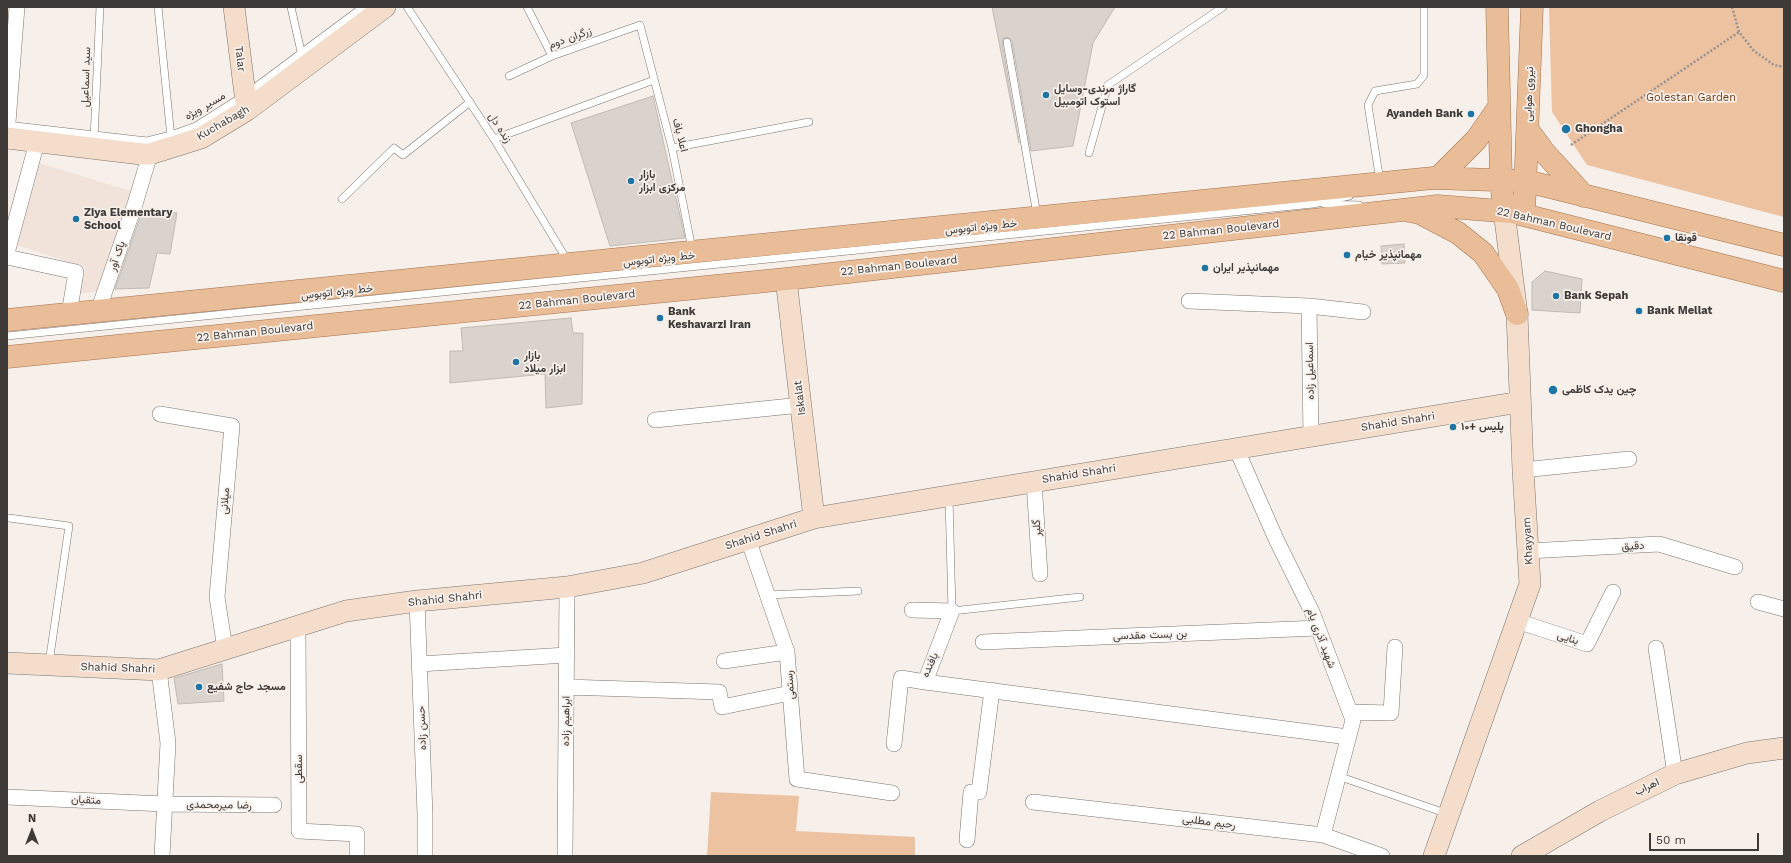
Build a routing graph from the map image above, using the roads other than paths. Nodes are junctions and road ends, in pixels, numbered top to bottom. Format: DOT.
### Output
graph roads {
  1 [pos="17,7"];
  2 [pos="100,7"];
  3 [pos="158,7"];
  4 [pos="234,7"];
  5 [pos="291,7"];
  6 [pos="363,7"];
  7 [pos="385,7"];
  8 [pos="407,7"];
  9 [pos="527,7"];
  10 [pos="1223,7"];
  11 [pos="1424,7"];
  12 [pos="1497,7"];
  13 [pos="1532,7"];
  14 [pos="640,25"];
  15 [pos="1007,42"];
  16 [pos="552,56"];
  17 [pos="303,60"];
  18 [pos="509,76"];
  19 [pos="654,80"];
  20 [pos="246,102"];
  21 [pos="470,102"];
  22 [pos="1499,107"];
  23 [pos="809,122"];
  24 [pos="7,130"];
  25 [pos="1528,130"];
  26 [pos="494,139"];
  27 [pos="172,141"];
  28 [pos="37,142"];
  29 [pos="94,142"];
  30 [pos="672,148"];
  31 [pos="1089,153"];
  32 [pos="150,154"];
  33 [pos="1436,178"];
  34 [pos="1501,179"];
  35 [pos="1526,181"];
  36 [pos="1368,190"];
  37 [pos="1584,196"];
  38 [pos="342,200"];
  39 [pos="1313,204"];
  40 [pos="1368,205"];
  41 [pos="1376,205"];
  42 [pos="1438,206"];
  43 [pos="1404,210"];
  44 [pos="1514,213"];
  45 [pos="1037,218"];
  46 [pos="1784,246"];
  47 [pos="693,252"];
  48 [pos="7,253"];
  49 [pos="7,257"];
  50 [pos="569,264"];
  51 [pos="786,279"];
  52 [pos="1784,281"];
  53 [pos="1190,301"];
  54 [pos="1309,306"];
  55 [pos="98,311"];
  56 [pos="1364,312"];
  57 [pos="69,314"];
  58 [pos="1517,314"];
  59 [pos="7,320"];
  60 [pos="7,336"];
  61 [pos="7,357"];
  62 [pos="1520,402"];
  63 [pos="801,405"];
  64 [pos="160,414"];
  65 [pos="655,420"];
  66 [pos="1311,436"];
  67 [pos="1236,448"];
  68 [pos="1629,460"];
  69 [pos="1523,470"];
  70 [pos="1034,482"];
  71 [pos="949,496"];
  72 [pos="10,518"];
  73 [pos="814,518"];
  74 [pos="748,539"];
  75 [pos="1528,551"];
  76 [pos="1735,567"];
  77 [pos="1040,574"];
  78 [pos="567,587"];
  79 [pos="858,591"];
  80 [pos="1613,592"];
  81 [pos="767,595"];
  82 [pos="1080,597"];
  83 [pos="417,601"];
  84 [pos="1758,602"];
  85 [pos="1784,609"];
  86 [pos="912,610"];
  87 [pos="952,611"];
  88 [pos="1517,622"];
  89 [pos="298,626"];
  90 [pos="1318,628"];
  91 [pos="983,642"];
  92 [pos="1395,647"];
  93 [pos="1656,648"];
  94 [pos="225,649"];
  95 [pos="787,652"];
  96 [pos="566,655"];
  97 [pos="724,661"];
  98 [pos="7,664"];
  99 [pos="419,664"];
  100 [pos="48,665"];
  101 [pos="159,670"];
  102 [pos="925,682"];
  103 [pos="566,687"];
  104 [pos="992,690"];
  105 [pos="790,693"];
  106 [pos="1350,712"];
  107 [pos="1348,737"];
  108 [pos="894,744"];
  109 [pos="1784,748"];
  110 [pos="1675,774"];
  111 [pos="1338,776"];
  112 [pos="892,793"];
  113 [pos="7,797"];
  114 [pos="1033,802"];
  115 [pos="165,804"];
  116 [pos="274,805"];
  117 [pos="1449,814"];
  118 [pos="1322,835"];
  119 [pos="967,840"];
  120 [pos="162,856"];
  121 [pos="357,856"];
  122 [pos="425,856"];
  123 [pos="565,856"];
  124 [pos="1382,856"];
  125 [pos="1434,856"];
  126 [pos="1522,856"];
  1 -- 24 [label="street"];
  2 -- 29 [label="lane, سید اسماعیل"];
  3 -- 27 [label="lane"];
  4 -- 20 [label="main road, Talar"];
  5 -- 17 [label="lane"];
  6 -- 17 [label="lane"];
  7 -- 17 [label="main road, Kuchabagh"];
  8 -- 21 [label="lane, زنده دل"];
  9 -- 16 [label="lane"];
  10 -- 31 [label="lane"];
  11 -- 36 [label="lane"];
  12 -- 22 [label="main road"];
  13 -- 25 [label="main road, نیروی هوایی"];
  14 -- 16 [label="lane, زرگران دوم"];
  14 -- 19 [label="lane, اعلا باف"];
  15 -- 45 [label="lane"];
  16 -- 18 [label="lane, زرگران دوم"];
  17 -- 20 [label="main road, Kuchabagh"];
  19 -- 26 [label="lane"];
  19 -- 30 [label="lane, اعلا باف"];
  20 -- 27 [label="main road, Kuchabagh"];
  21 -- 26 [label="lane, زنده دل"];
  21 -- 38 [label="lane"];
  22 -- 33 [label="main road"];
  22 -- 34 [label="main road"];
  23 -- 30 [label="lane"];
  24 -- 28 [label="main road, Kuchabagh"];
  24 -- 29 [label="lane"];
  25 -- 35 [label="main road, نیروی هوایی"];
  25 -- 37 [label="main road"];
  26 -- 50 [label="lane, زنده دل"];
  27 -- 29 [label="lane"];
  27 -- 32 [label="main road, Kuchabagh"];
  28 -- 29 [label="main road, Kuchabagh"];
  28 -- 48 [label="street"];
  29 -- 32 [label="main road, Kuchabagh"];
  30 -- 47 [label="lane, اعلا باف"];
  32 -- 55 [label="street, پاک آور"];
  33 -- 34 [label="main road"];
  33 -- 36 [label="main road"];
  34 -- 35 [label="main road"];
  34 -- 44 [label="main road"];
  35 -- 37 [label="main road"];
  35 -- 44 [label="main road, نیروی هوایی"];
  36 -- 39 [label="lane"];
  36 -- 45 [label="main road"];
  37 -- 46 [label="main road"];
  39 -- 40 [label="lane"];
  39 -- 60 [label="lane, خط ویژه اتوبوس"];
  41 -- 42 [label="lane"];
  42 -- 43 [label="main road, 22 Bahman Boulevard"];
  42 -- 44 [label="main road, 22 Bahman Boulevard"];
  43 -- 51 [label="main road, 22 Bahman Boulevard"];
  43 -- 58 [label="main road"];
  44 -- 52 [label="main road, 22 Bahman Boulevard"];
  44 -- 58 [label="main road, Khayyam"];
  45 -- 47 [label="main road"];
  47 -- 50 [label="main road"];
  49 -- 57 [label="street"];
  50 -- 55 [label="main road"];
  51 -- 61 [label="main road, 22 Bahman Boulevard"];
  51 -- 63 [label="main road, Iskalat"];
  53 -- 54 [label="street"];
  54 -- 56 [label="street"];
  54 -- 66 [label="street, اسماعیل زاده"];
  55 -- 57 [label="main road"];
  57 -- 59 [label="main road"];
  58 -- 62 [label="main road, Khayyam"];
  62 -- 66 [label="main road, Shahid Shahri"];
  62 -- 69 [label="main road, Khayyam"];
  63 -- 65 [label="street"];
  63 -- 73 [label="main road, Iskalat"];
  64 -- 94 [label="street, میلانی"];
  66 -- 67 [label="main road, Shahid Shahri"];
  67 -- 70 [label="main road, Shahid Shahri"];
  67 -- 90 [label="street, شهید آذری یام"];
  68 -- 69 [label="street"];
  69 -- 75 [label="main road, Khayyam"];
  70 -- 71 [label="main road, Shahid Shahri"];
  70 -- 77 [label="street, گلپر"];
  71 -- 73 [label="main road, Shahid Shahri"];
  71 -- 87 [label="lane, بافنده"];
  72 -- 100 [label="lane"];
  73 -- 74 [label="main road, Shahid Shahri"];
  74 -- 78 [label="main road, Shahid Shahri"];
  74 -- 81 [label="street, رستمی"];
  75 -- 76 [label="street, دقیق"];
  75 -- 88 [label="main road, Khayyam"];
  78 -- 83 [label="main road, Shahid Shahri"];
  78 -- 96 [label="street, ابراهیم زاده"];
  79 -- 81 [label="lane"];
  80 -- 88 [label="street, بنایی"];
  81 -- 95 [label="street, رستمی"];
  82 -- 87 [label="lane"];
  83 -- 89 [label="main road, Shahid Shahri"];
  83 -- 99 [label="street, حسن زاده"];
  84 -- 85 [label="street"];
  86 -- 87 [label="street"];
  87 -- 102 [label="street, بافنده"];
  88 -- 117 [label="main road, Khayyam"];
  89 -- 94 [label="main road, Shahid Shahri"];
  89 -- 121 [label="street, سقطی"];
  90 -- 91 [label="street, بن بست مقدسی"];
  90 -- 106 [label="street, شهید آذری یام"];
  92 -- 106 [label="street"];
  93 -- 110 [label="street"];
  94 -- 101 [label="main road, Shahid Shahri"];
  95 -- 97 [label="street"];
  95 -- 105 [label="street, رستمی"];
  96 -- 99 [label="street"];
  96 -- 103 [label="street, ابراهیم زاده"];
  98 -- 100 [label="main road, Shahid Shahri"];
  99 -- 122 [label="street, حسن زاده"];
  100 -- 101 [label="main road, Shahid Shahri"];
  101 -- 115 [label="street"];
  102 -- 104 [label="street"];
  102 -- 108 [label="street, بافنده"];
  103 -- 105 [label="street"];
  103 -- 123 [label="street, ابراهیم زاده"];
  104 -- 107 [label="street"];
  104 -- 119 [label="street"];
  105 -- 112 [label="street, رستمی"];
  106 -- 107 [label="street, شهید آذری یام"];
  107 -- 111 [label="street, شهید آذری یام"];
  109 -- 110 [label="main road, اهراب"];
  110 -- 126 [label="main road, اهراب"];
  111 -- 117 [label="lane"];
  111 -- 118 [label="street, شهید آذری یام"];
  113 -- 115 [label="street, متقیان"];
  114 -- 118 [label="street, رحیم مطلبی"];
  115 -- 116 [label="street, رضا میرمحمدی"];
  115 -- 120 [label="street"];
  117 -- 125 [label="main road, Khayyam"];
  118 -- 124 [label="street, رحیم مطلبی"];
}
